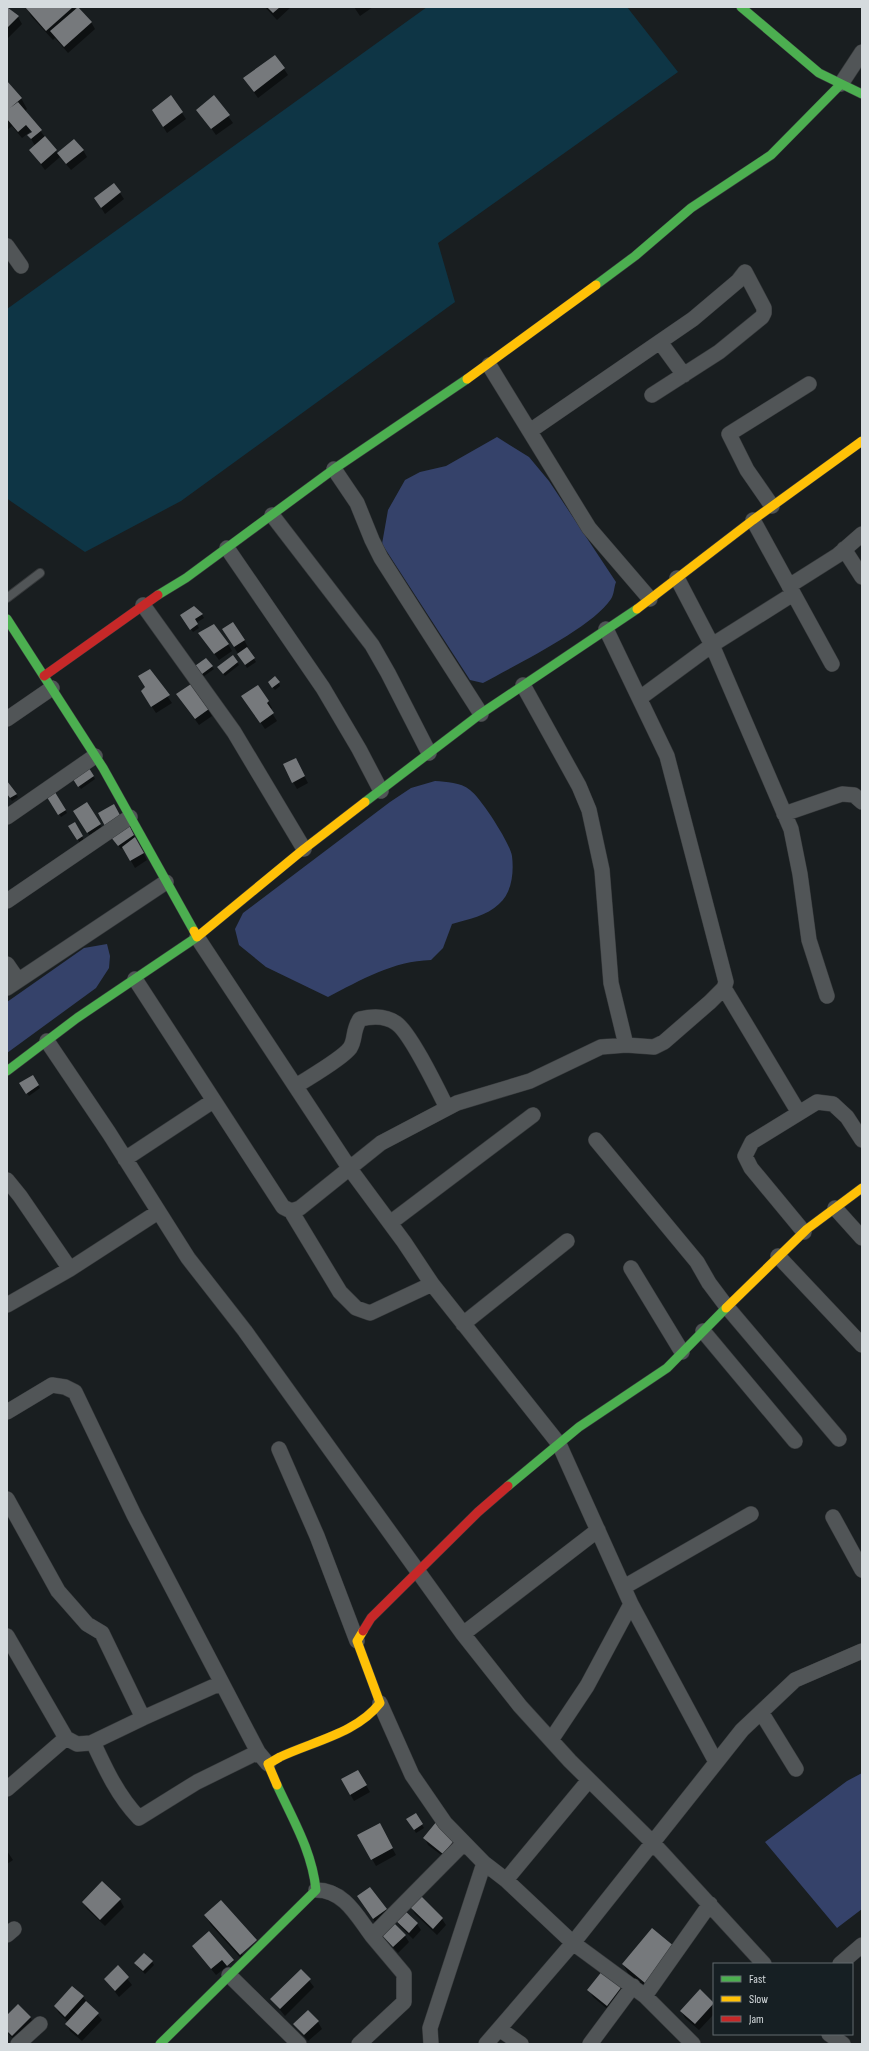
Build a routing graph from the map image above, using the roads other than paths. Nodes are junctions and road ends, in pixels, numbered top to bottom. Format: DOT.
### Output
graph roads {
  1 [pos="748,9"];
  2 [pos="862,52"];
  3 [pos="842,84"];
  4 [pos="862,94"];
  5 [pos="7,246"];
  6 [pos="21,266"];
  7 [pos="660,342"];
  8 [pos="489,365"];
  9 [pos="684,375"];
  10 [pos="809,384"];
  11 [pos="652,395"];
  12 [pos="530,431"];
  13 [pos="862,441"];
  14 [pos="334,469"];
  15 [pos="772,506"];
  16 [pos="272,515"];
  17 [pos="753,520"];
  18 [pos="862,534"];
  19 [pos="227,548"];
  20 [pos="844,549"];
  21 [pos="40,573"];
  22 [pos="862,577"];
  23 [pos="677,578"];
  24 [pos="791,590"];
  25 [pos="7,598"];
  26 [pos="650,599"];
  27 [pos="143,605"];
  28 [pos="7,619"];
  29 [pos="606,629"];
  30 [pos="712,645"];
  31 [pos="832,664"];
  32 [pos="48,682"];
  33 [pos="523,685"];
  34 [pos="640,698"];
  35 [pos="481,714"];
  36 [pos="7,719"];
  37 [pos="430,753"];
  38 [pos="96,756"];
  39 [pos="381,791"];
  40 [pos="862,802"];
  41 [pos="784,814"];
  42 [pos="7,817"];
  43 [pos="130,817"];
  44 [pos="304,849"];
  45 [pos="166,882"];
  46 [pos="7,901"];
  47 [pos="197,937"];
  48 [pos="7,964"];
  49 [pos="134,979"];
  50 [pos="12,984"];
  51 [pos="724,988"];
  52 [pos="827,996"];
  53 [pos="47,1041"];
  54 [pos="626,1045"];
  55 [pos="7,1070"];
  56 [pos="296,1086"];
  57 [pos="213,1101"];
  58 [pos="448,1108"];
  59 [pos="799,1113"];
  60 [pos="534,1115"];
  61 [pos="596,1140"];
  62 [pos="862,1140"];
  63 [pos="125,1159"];
  64 [pos="350,1169"];
  65 [pos="7,1180"];
  66 [pos="862,1188"];
  67 [pos="835,1208"];
  68 [pos="291,1211"];
  69 [pos="158,1212"];
  70 [pos="390,1224"];
  71 [pos="804,1232"];
  72 [pos="862,1238"];
  73 [pos="567,1241"];
  74 [pos="778,1256"];
  75 [pos="631,1268"];
  76 [pos="70,1269"];
  77 [pos="432,1284"];
  78 [pos="8,1300"];
  79 [pos="727,1307"];
  80 [pos="463,1324"];
  81 [pos="703,1331"];
  82 [pos="862,1345"];
  83 [pos="682,1352"];
  84 [pos="7,1412"];
  85 [pos="839,1439"];
  86 [pos="795,1441"];
  87 [pos="559,1444"];
  88 [pos="279,1449"];
  89 [pos="7,1499"];
  90 [pos="751,1514"];
  91 [pos="834,1517"];
  92 [pos="598,1530"];
  93 [pos="862,1570"];
  94 [pos="418,1572"];
  95 [pos="624,1587"];
  96 [pos="631,1604"];
  97 [pos="463,1634"];
  98 [pos="7,1636"];
  99 [pos="357,1641"];
  100 [pos="861,1653"];
  101 [pos="221,1683"];
  102 [pos="380,1703"];
  103 [pos="761,1712"];
  104 [pos="143,1718"];
  105 [pos="66,1738"];
  106 [pos="551,1740"];
  107 [pos="93,1742"];
  108 [pos="258,1752"];
  109 [pos="716,1762"];
  110 [pos="268,1764"];
  111 [pos="796,1769"];
  112 [pos="589,1780"];
  113 [pos="7,1789"];
  114 [pos="652,1842"];
  115 [pos="464,1843"];
  116 [pos="484,1863"];
  117 [pos="506,1880"];
  118 [pos="316,1890"];
  119 [pos="710,1904"];
  120 [pos="372,1936"];
  121 [pos="573,1943"];
  122 [pos="862,1945"];
  123 [pos="763,1963"];
  124 [pos="841,1963"];
  125 [pos="229,1975"];
  126 [pos="633,1986"];
  127 [pos="645,1996"];
  128 [pos="40,2024"];
  129 [pos="499,2029"];
  130 [pos="830,2035"];
  131 [pos="18,2044"];
  132 [pos="160,2044"];
  133 [pos="298,2044"];
  134 [pos="359,2044"];
  135 [pos="431,2044"];
  136 [pos="486,2044"];
  137 [pos="521,2044"];
  138 [pos="590,2044"];
  139 [pos="693,2044"];
  140 [pos="843,2044"];
  1 -- 3 [label="street"];
  2 -- 3 [label="street"];
  3 -- 4 [label="street"];
  3 -- 8 [label="street"];
  5 -- 6 [label="street"];
  7 -- 9 [label="street"];
  7 -- 9 [label="street"];
  7 -- 12 [label="street"];
  8 -- 12 [label="street"];
  8 -- 14 [label="street"];
  9 -- 11 [label="street"];
  10 -- 15 [label="street"];
  12 -- 26 [label="street"];
  13 -- 15 [label="street"];
  14 -- 16 [label="street"];
  14 -- 35 [label="street"];
  15 -- 17 [label="street"];
  16 -- 19 [label="street"];
  16 -- 37 [label="street"];
  17 -- 23 [label="street"];
  17 -- 24 [label="street"];
  18 -- 20 [label="street"];
  19 -- 27 [label="street"];
  19 -- 39 [label="street"];
  20 -- 22 [label="street"];
  20 -- 24 [label="street"];
  21 -- 25 [label="lane"];
  23 -- 26 [label="street"];
  23 -- 30 [label="street"];
  24 -- 30 [label="street"];
  24 -- 31 [label="street"];
  26 -- 29 [label="street"];
  27 -- 32 [label="street"];
  27 -- 44 [label="street"];
  28 -- 32 [label="street"];
  29 -- 33 [label="street"];
  29 -- 34 [label="street"];
  30 -- 34 [label="street"];
  30 -- 41 [label="street"];
  32 -- 36 [label="street"];
  32 -- 38 [label="street"];
  33 -- 35 [label="street"];
  33 -- 54 [label="street"];
  34 -- 51 [label="street"];
  35 -- 37 [label="street"];
  37 -- 39 [label="street"];
  38 -- 42 [label="street"];
  38 -- 43 [label="street"];
  39 -- 44 [label="street"];
  40 -- 41 [label="street"];
  41 -- 52 [label="street"];
  43 -- 45 [label="street"];
  43 -- 46 [label="street"];
  44 -- 47 [label="street"];
  45 -- 47 [label="street"];
  45 -- 50 [label="street"];
  47 -- 49 [label="street"];
  47 -- 56 [label="street"];
  48 -- 50 [label="street"];
  49 -- 53 [label="street"];
  49 -- 57 [label="street"];
  51 -- 54 [label="street"];
  51 -- 59 [label="street"];
  53 -- 55 [label="street"];
  53 -- 63 [label="street"];
  54 -- 58 [label="street"];
  56 -- 58 [label="street"];
  56 -- 64 [label="street"];
  57 -- 63 [label="street"];
  57 -- 68 [label="street"];
  58 -- 64 [label="street"];
  59 -- 62 [label="street"];
  59 -- 71 [label="street"];
  60 -- 70 [label="street"];
  61 -- 79 [label="street"];
  63 -- 69 [label="street"];
  64 -- 68 [label="street"];
  64 -- 70 [label="street"];
  65 -- 76 [label="street"];
  66 -- 67 [label="street"];
  67 -- 71 [label="street"];
  67 -- 72 [label="street"];
  68 -- 77 [label="street"];
  69 -- 76 [label="street"];
  69 -- 94 [label="street"];
  70 -- 77 [label="street"];
  71 -- 74 [label="street"];
  73 -- 80 [label="street"];
  74 -- 79 [label="street"];
  74 -- 82 [label="street"];
  75 -- 83 [label="street"];
  76 -- 78 [label="street"];
  77 -- 80 [label="street"];
  79 -- 81 [label="street"];
  79 -- 85 [label="street"];
  80 -- 87 [label="street"];
  81 -- 83 [label="street"];
  81 -- 86 [label="street"];
  83 -- 87 [label="street"];
  84 -- 101 [label="street"];
  87 -- 92 [label="street"];
  87 -- 94 [label="street"];
  88 -- 99 [label="street"];
  89 -- 104 [label="street"];
  90 -- 95 [label="street"];
  91 -- 93 [label="street"];
  92 -- 95 [label="street"];
  92 -- 97 [label="street"];
  94 -- 97 [label="street"];
  94 -- 99 [label="street"];
  95 -- 96 [label="street"];
  96 -- 106 [label="street"];
  96 -- 109 [label="street"];
  97 -- 106 [label="street"];
  98 -- 105 [label="street"];
  99 -- 102 [label="street"];
  100 -- 103 [label="street"];
  101 -- 104 [label="street"];
  101 -- 108 [label="street"];
  102 -- 110 [label="street"];
  102 -- 115 [label="street"];
  103 -- 109 [label="street"];
  103 -- 111 [label="street"];
  104 -- 107 [label="street"];
  105 -- 107 [label="street"];
  105 -- 113 [label="street"];
  106 -- 112 [label="street"];
  107 -- 108 [label="street"];
  108 -- 110 [label="street"];
  109 -- 114 [label="street"];
  110 -- 118 [label="street"];
  112 -- 114 [label="street"];
  112 -- 117 [label="street"];
  114 -- 119 [label="street"];
  114 -- 121 [label="street"];
  115 -- 116 [label="street"];
  115 -- 120 [label="street"];
  116 -- 117 [label="street"];
  116 -- 135 [label="street"];
  117 -- 121 [label="street"];
  118 -- 120 [label="street"];
  118 -- 125 [label="street"];
  119 -- 123 [label="street"];
  119 -- 127 [label="street"];
  120 -- 134 [label="street"];
  121 -- 126 [label="street"];
  121 -- 129 [label="street"];
  122 -- 124 [label="street"];
  125 -- 132 [label="street"];
  125 -- 133 [label="street"];
  126 -- 127 [label="street"];
  126 -- 138 [label="street"];
  127 -- 139 [label="street"];
  128 -- 131 [label="street"];
  129 -- 136 [label="street"];
  129 -- 137 [label="street"];
  130 -- 140 [label="street"];
}
